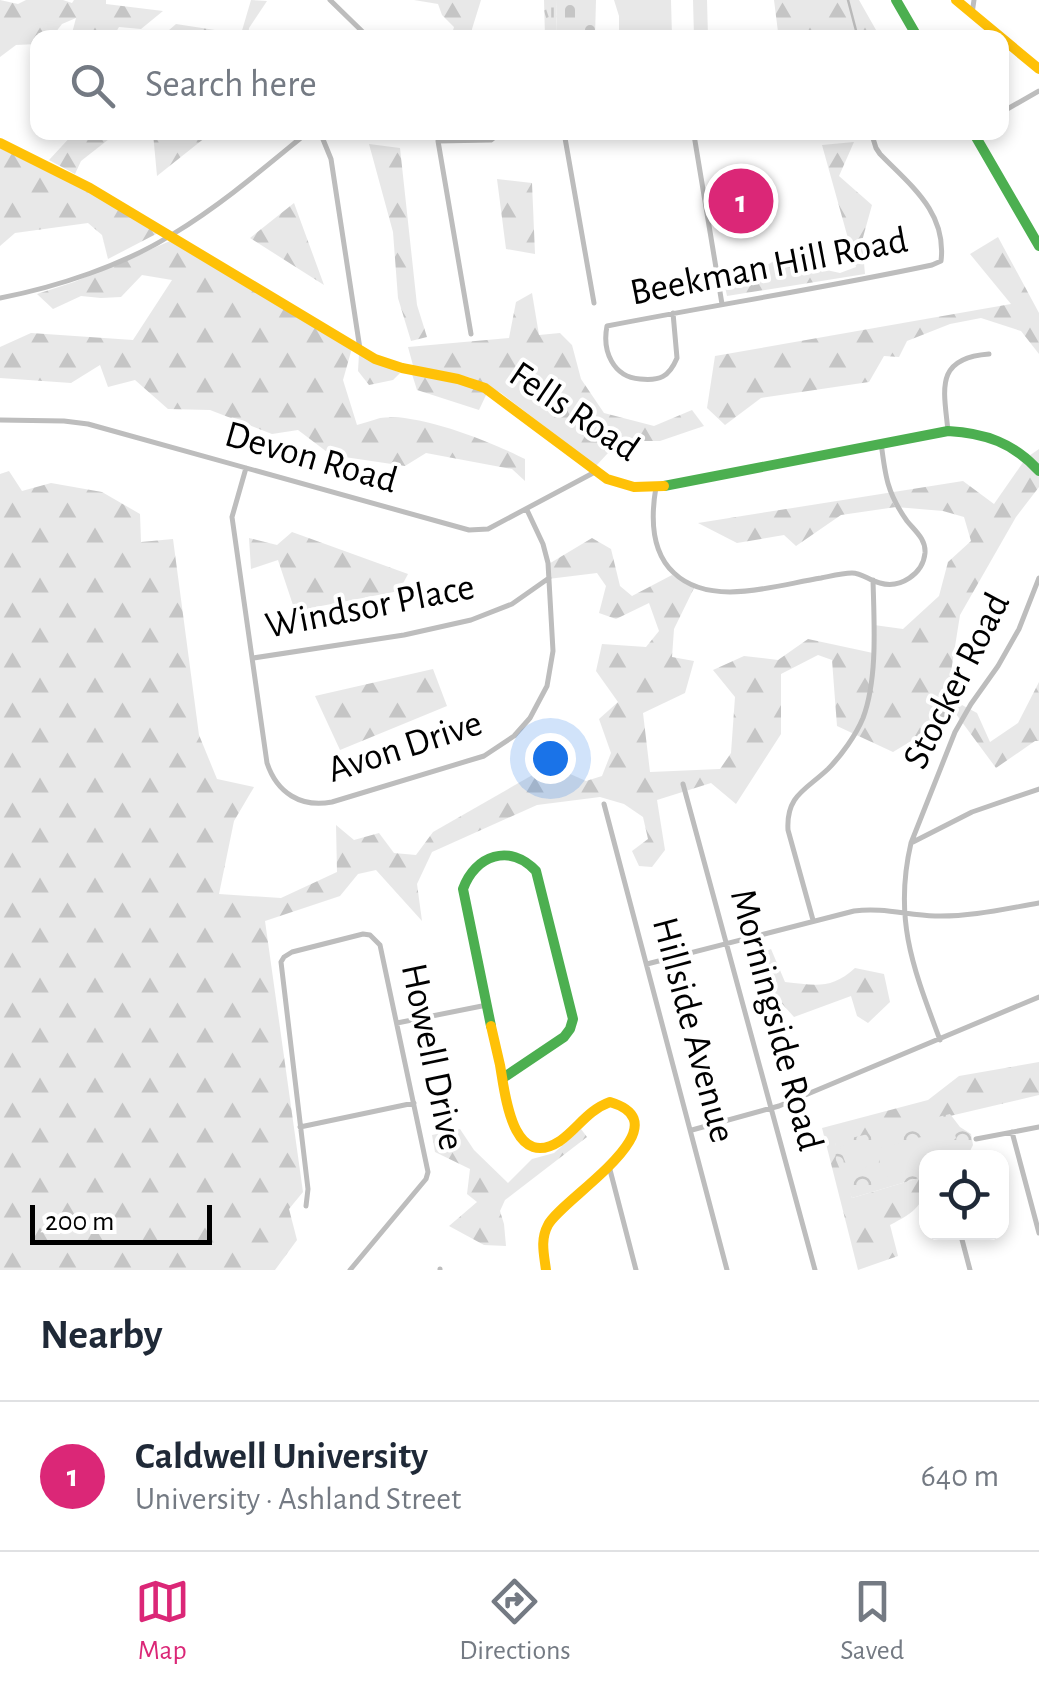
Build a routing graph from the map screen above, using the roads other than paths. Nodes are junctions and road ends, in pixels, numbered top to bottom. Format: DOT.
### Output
graph roads {
  1 [pos="330,0"];
  2 [pos="896,0"];
  3 [pos="956,0"];
  4 [pos="974,0"];
  5 [pos="972,14"];
  6 [pos="361,30"];
  7 [pos="913,30"];
  8 [pos="991,30"];
  9 [pos="1009,44"];
  10 [pos="1039,69"];
  11 [pos="1039,90"];
  12 [pos="1009,108"];
  13 [pos="298,140"];
  14 [pos="324,140"];
  15 [pos="491,140"];
  16 [pos="566,140"];
  17 [pos="695,140"];
  18 [pos="874,140"];
  19 [pos="978,140"];
  20 [pos="0,143"];
  21 [pos="170,236"];
  22 [pos="1039,246"];
  23 [pos="0,298"];
  24 [pos="594,303"];
  25 [pos="722,304"];
  26 [pos="672,313"];
  27 [pos="472,334"];
  28 [pos="361,352"];
  29 [pos="989,354"];
  30 [pos="0,420"];
  31 [pos="948,431"];
  32 [pos="881,442"];
  33 [pos="246,468"];
  34 [pos="1039,470"];
  35 [pos="595,472"];
  36 [pos="656,487"];
  37 [pos="527,510"];
  38 [pos="549,578"];
  39 [pos="1039,578"];
  40 [pos="873,580"];
  41 [pos="253,658"];
  42 [pos="684,784"];
  43 [pos="1039,789"];
  44 [pos="604,804"];
  45 [pos="911,844"];
  46 [pos="1039,903"];
  47 [pos="904,912"];
  48 [pos="813,921"];
  49 [pos="727,944"];
  50 [pos="646,964"];
  51 [pos="1039,997"];
  52 [pos="487,1005"];
  53 [pos="397,1023"];
  54 [pos="940,1040"];
  55 [pos="503,1078"];
  56 [pos="414,1103"];
  57 [pos="771,1108"];
  58 [pos="300,1127"];
  59 [pos="1039,1127"];
  60 [pos="691,1130"];
  61 [pos="1012,1132"];
  62 [pos="976,1139"];
  63 [pos="609,1166"];
  64 [pos="306,1206"];
  65 [pos="1039,1233"];
  66 [pos="962,1240"];
  67 [pos="350,1270"];
  68 [pos="546,1270"];
  69 [pos="636,1270"];
  70 [pos="727,1270"];
  71 [pos="815,1270"];
  72 [pos="970,1270"];
  1 -- 6 [label="street"];
  2 -- 7 [label="street"];
  3 -- 5 [label="street"];
  4 -- 5 [label="street"];
  5 -- 8 [label="street"];
  9 -- 10 [label="street"];
  11 -- 12 [label="street"];
  13 -- 21 [label="street"];
  14 -- 28 [label="street"];
  15 -- 27 [label="street"];
  16 -- 24 [label="street"];
  17 -- 25 [label="street"];
  18 -- 25 [label="street, Beekman Hill Road"];
  19 -- 22 [label="street"];
  20 -- 21 [label="street, Fells Road"];
  21 -- 23 [label="street"];
  21 -- 28 [label="street, Fells Road"];
  25 -- 26 [label="street, Beekman Hill Road"];
  26 -- 26 [label="street, Beekman Hill Road"];
  28 -- 35 [label="street, Fells Road"];
  29 -- 31 [label="street"];
  30 -- 33 [label="street, Devon Road"];
  31 -- 32 [label="street, Fells Road"];
  31 -- 34 [label="street, Fells Road"];
  32 -- 36 [label="street, Fells Road"];
  32 -- 40 [label="street"];
  33 -- 37 [label="street, Devon Road"];
  33 -- 41 [label="street, Avon Drive"];
  35 -- 36 [label="street, Fells Road"];
  35 -- 37 [label="street, Devon Road"];
  36 -- 40 [label="street"];
  37 -- 38 [label="street, Avon Drive"];
  38 -- 41 [label="street, Windsor Place"];
  38 -- 41 [label="street, Avon Drive"];
  39 -- 45 [label="street, Stocker Road"];
  40 -- 48 [label="street"];
  42 -- 49 [label="street, Morningside Road"];
  43 -- 45 [label="street"];
  44 -- 50 [label="street, Hillside Avenue"];
  45 -- 47 [label="street, Stocker Road"];
  46 -- 47 [label="street"];
  47 -- 48 [label="street"];
  47 -- 54 [label="street, Stocker Road"];
  48 -- 49 [label="street"];
  49 -- 50 [label="street"];
  49 -- 57 [label="street, Morningside Road"];
  50 -- 60 [label="street, Hillside Avenue"];
  51 -- 54 [label="street"];
  52 -- 53 [label="street"];
  52 -- 55 [label="street"];
  52 -- 55 [label="street"];
  53 -- 56 [label="street, Howell Drive"];
  53 -- 58 [label="street, Howell Drive"];
  54 -- 57 [label="street"];
  55 -- 63 [label="street"];
  56 -- 58 [label="street"];
  56 -- 67 [label="street, Howell Drive"];
  57 -- 60 [label="street"];
  57 -- 71 [label="street, Morningside Road"];
  58 -- 64 [label="street, Howell Drive"];
  59 -- 61 [label="street"];
  60 -- 70 [label="street, Hillside Avenue"];
  61 -- 62 [label="street"];
  61 -- 65 [label="street"];
  63 -- 68 [label="street"];
  63 -- 69 [label="street"];
  66 -- 72 [label="street"];
}
